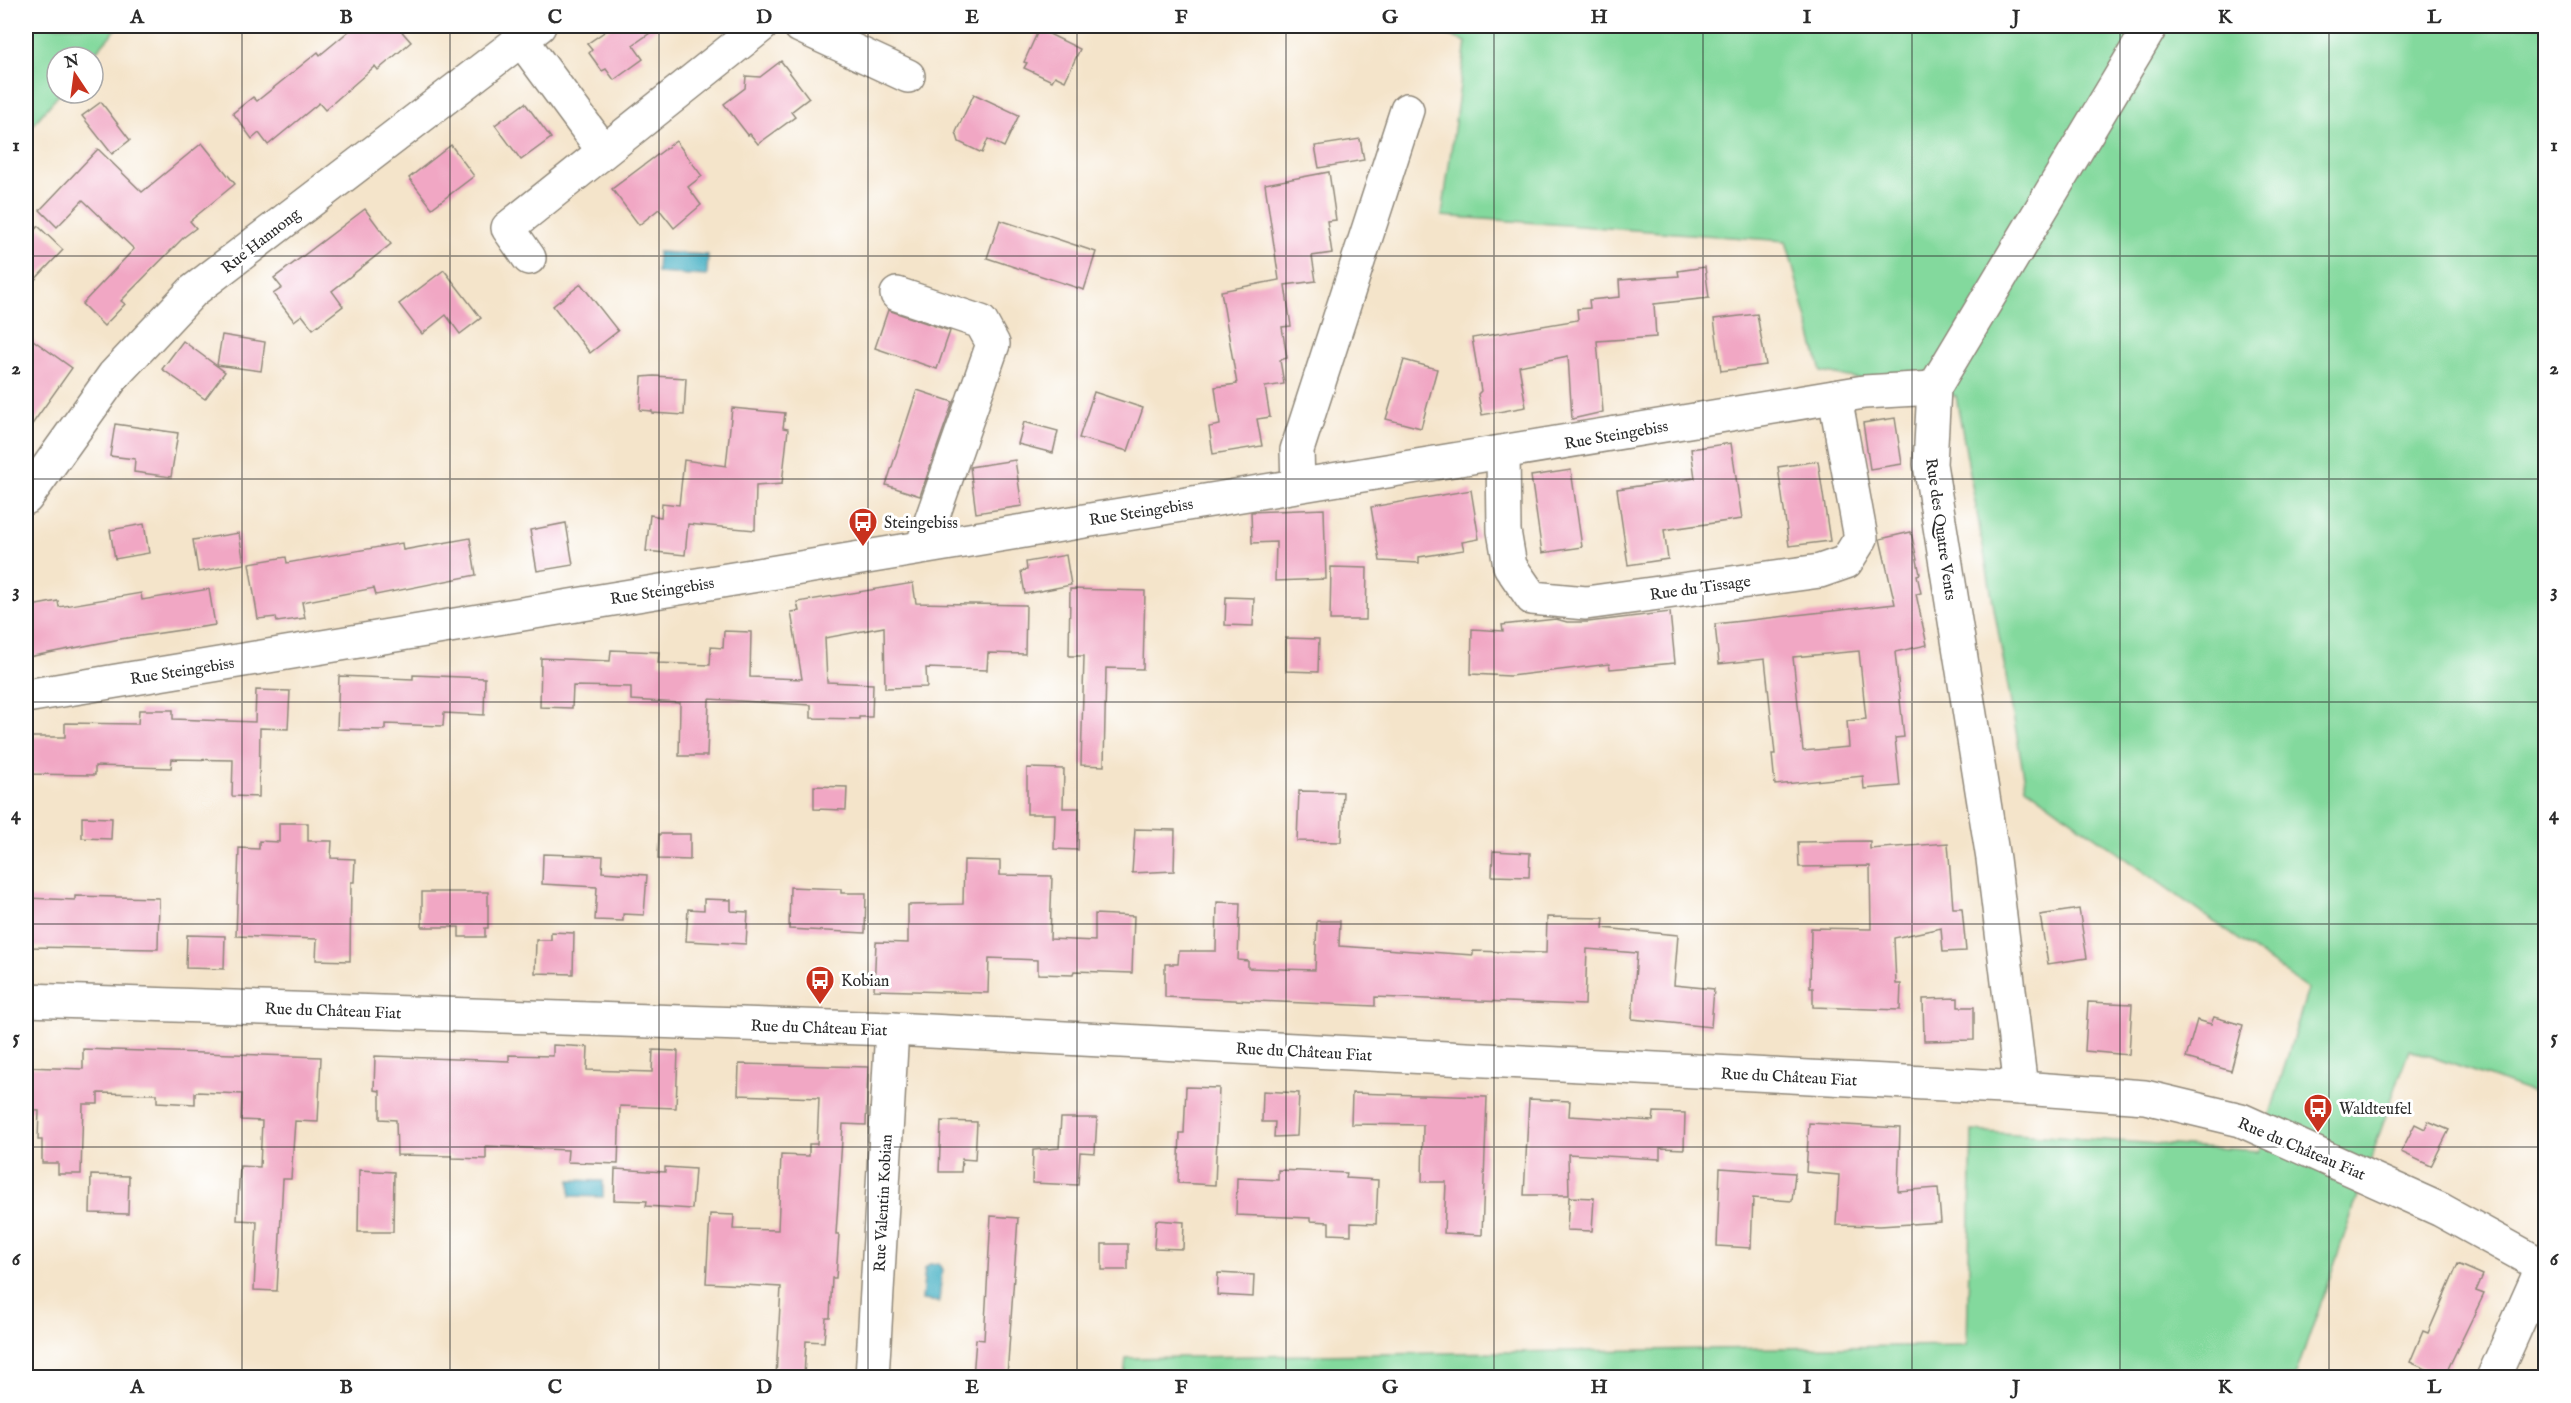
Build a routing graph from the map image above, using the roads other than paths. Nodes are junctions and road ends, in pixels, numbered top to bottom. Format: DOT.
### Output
graph roads {
  1 [pos="761,26"];
  2 [pos="800,26"];
  3 [pos="2151,26"];
  4 [pos="530,32"];
  5 [pos="908,76"];
  6 [pos="1407,110"];
  7 [pos="603,150"];
  8 [pos="529,258"];
  9 [pos="897,294"];
  10 [pos="1934,388"];
  11 [pos="1835,397"];
  12 [pos="1503,453"];
  13 [pos="1298,485"];
  14 [pos="26,498"];
  15 [pos="922,547"];
  16 [pos="26,696"];
  17 [pos="26,1000"];
  18 [pos="892,1029"];
  19 [pos="2021,1088"];
  20 [pos="2544,1267"];
  21 [pos="872,1377"];
  22 [pos="2493,1377"];
  1 -- 7 [label="street"];
  2 -- 5 [label="street"];
  3 -- 10 [label="street, Rue des Quatre Vents"];
  4 -- 7 [label="street"];
  4 -- 14 [label="street, Rue Hannong"];
  6 -- 13 [label="street"];
  7 -- 8 [label="street"];
  9 -- 15 [label="street"];
  10 -- 11 [label="street, Rue Steingebiss"];
  10 -- 19 [label="street, Rue des Quatre Vents"];
  11 -- 12 [label="street, Rue Steingebiss"];
  11 -- 12 [label="street, Rue du Tissage"];
  12 -- 13 [label="street, Rue Steingebiss"];
  13 -- 15 [label="street, Rue Steingebiss"];
  15 -- 16 [label="street, Rue Steingebiss"];
  17 -- 18 [label="street, Rue du Château Fiat"];
  18 -- 19 [label="street, Rue du Château Fiat"];
  18 -- 21 [label="street, Rue Valentin Kobian"];
  19 -- 20 [label="street, Rue du Château Fiat"];
  20 -- 22 [label="street"];
}
